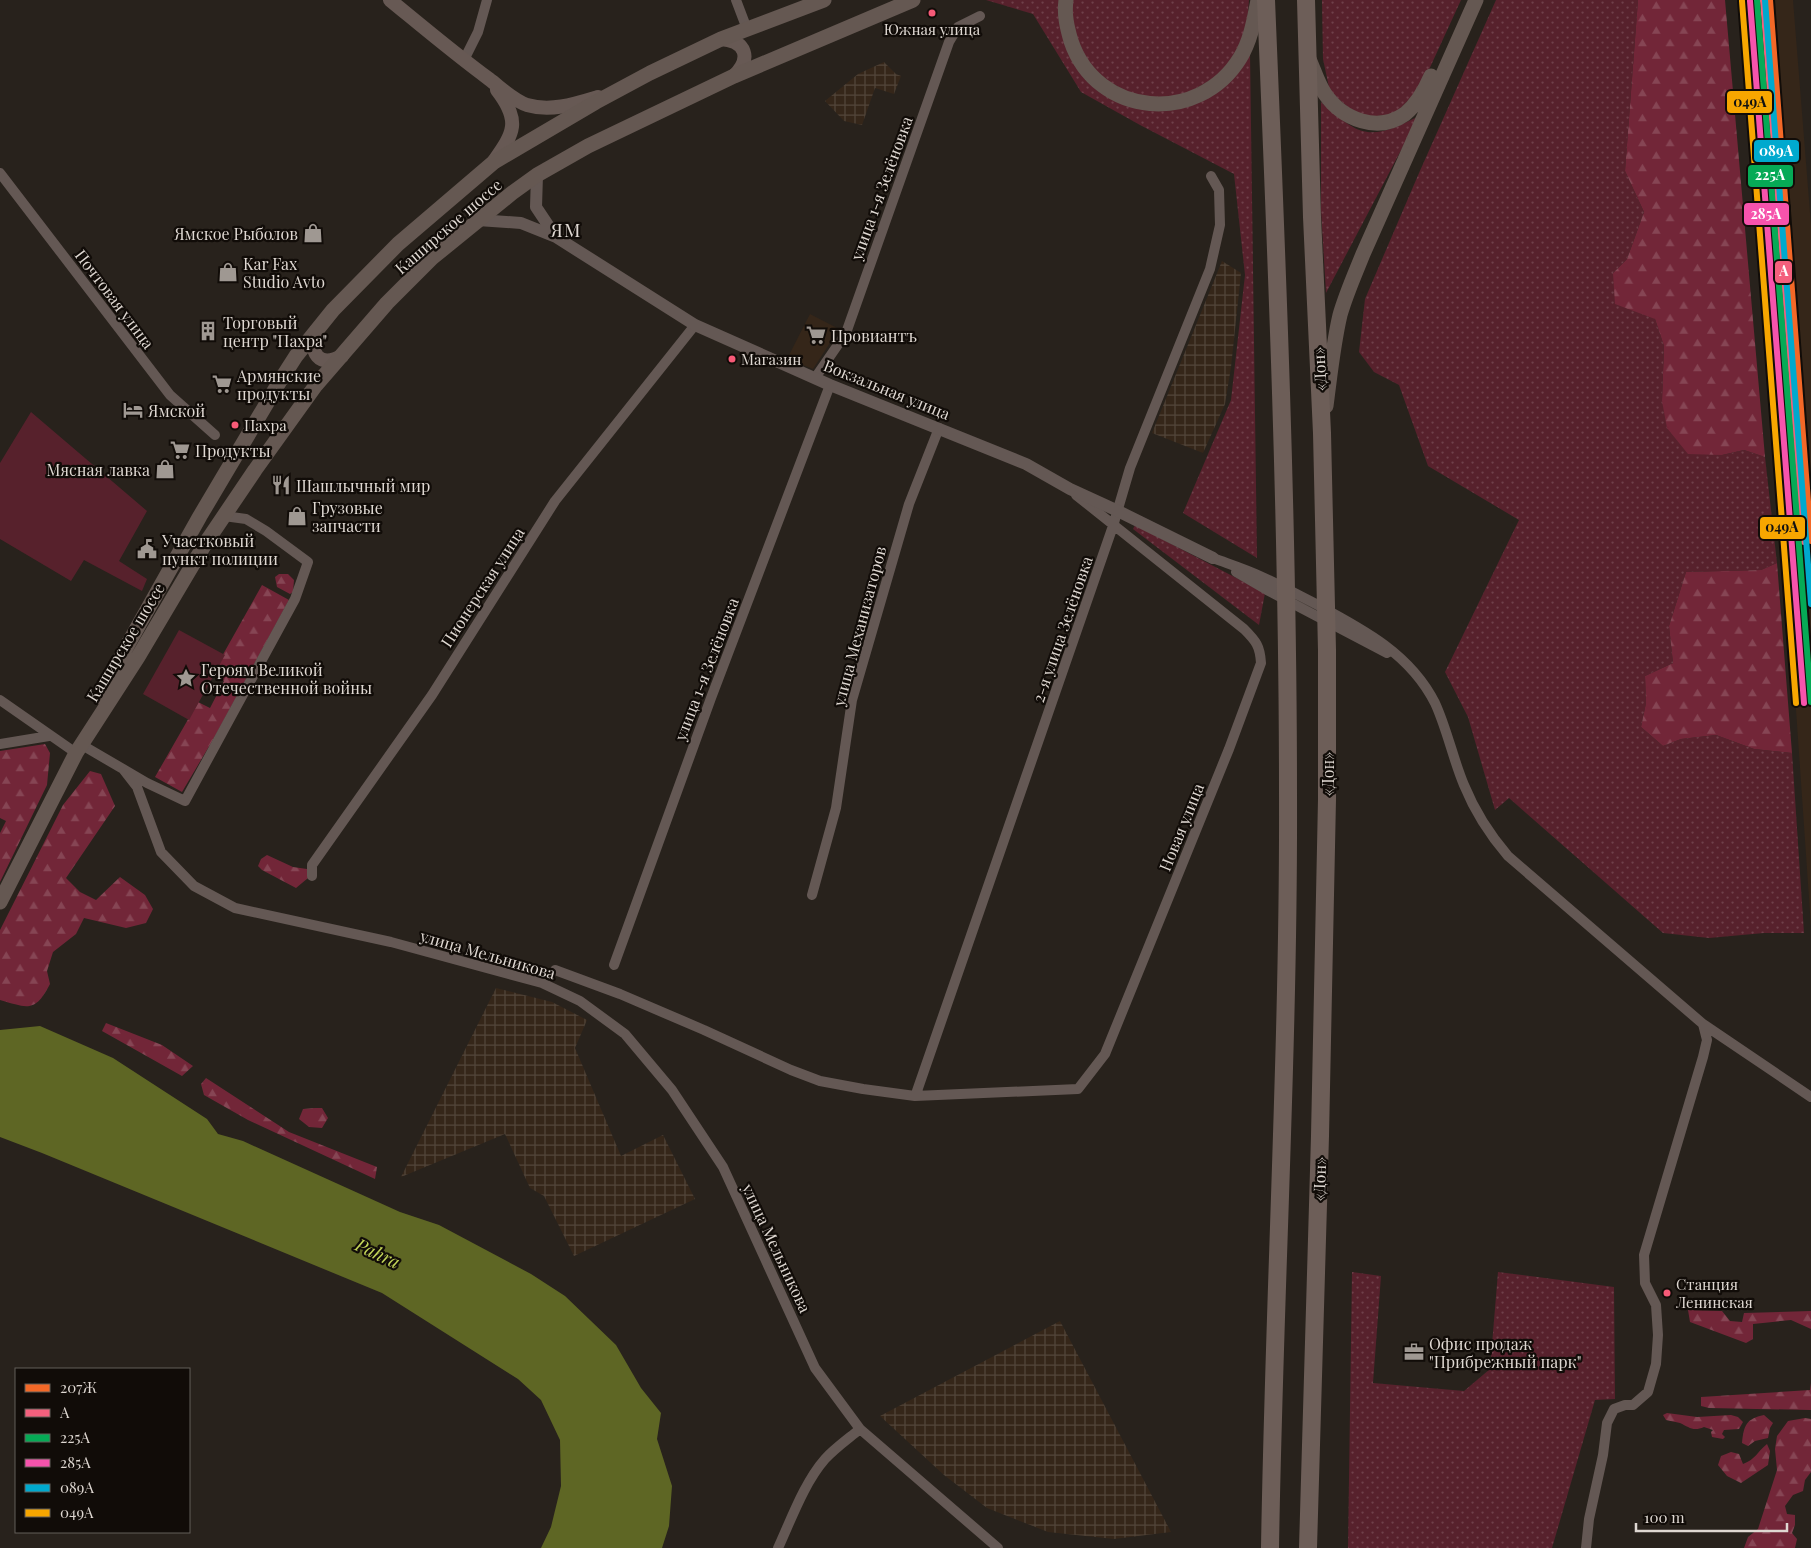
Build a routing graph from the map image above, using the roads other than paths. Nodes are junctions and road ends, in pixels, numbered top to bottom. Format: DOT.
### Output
graph roads {
  1 [pos="390,0"];
  2 [pos="487,0"];
  3 [pos="736,0"];
  4 [pos="824,0"];
  5 [pos="913,0"];
  6 [pos="1066,0"];
  7 [pos="1258,0"];
  8 [pos="1266,0"];
  9 [pos="1306,0"];
  10 [pos="1466,0"];
  11 [pos="1476,0"];
  12 [pos="980,16"];
  13 [pos="747,29"];
  14 [pos="720,39"];
  15 [pos="1308,55"];
  16 [pos="464,60"];
  17 [pos="483,75"];
  18 [pos="734,76"];
  19 [pos="618,90"];
  20 [pos="494,162"];
  21 [pos="0,173"];
  22 [pos="537,175"];
  23 [pos="1212,176"];
  24 [pos="478,220"];
  25 [pos="556,238"];
  26 [pos="695,325"];
  27 [pos="316,330"];
  28 [pos="342,356"];
  29 [pos="815,378"];
  30 [pos="830,385"];
  31 [pos="939,428"];
  32 [pos="1322,432"];
  33 [pos="215,436"];
  34 [pos="1070,489"];
  35 [pos="1118,511"];
  36 [pos="224,516"];
  37 [pos="1113,526"];
  38 [pos="1214,558"];
  39 [pos="0,700"];
  40 [pos="49,736"];
  41 [pos="0,744"];
  42 [pos="79,749"];
  43 [pos="123,769"];
  44 [pos="312,876"];
  45 [pos="812,895"];
  46 [pos="0,902"];
  47 [pos="614,965"];
  48 [pos="555,970"];
  49 [pos="1704,1024"];
  50 [pos="916,1094"];
  51 [pos="1811,1097"];
  52 [pos="860,1429"];
  53 [pos="778,1548"];
  54 [pos="998,1548"];
  55 [pos="1270,1548"];
  56 [pos="1308,1548"];
  57 [pos="1586,1548"];
  1 -- 16 [label="main road"];
  2 -- 16 [label="street"];
  3 -- 13 [label="street"];
  4 -- 13 [label="main road, Каширское шоссе"];
  5 -- 18 [label="main road, Каширское шоссе"];
  6 -- 7 [label="main road"];
  8 -- 55 [label="highway"];
  9 -- 15 [label="highway, «Дон»"];
  10 -- 15 [label="main road"];
  11 -- 32 [label="main road"];
  12 -- 29 [label="street, улица 1-я Зелёновка"];
  13 -- 14 [label="main road, Каширское шоссе"];
  14 -- 18 [label="main road"];
  14 -- 19 [label="main road, Каширское шоссе"];
  15 -- 32 [label="highway, «Дон»"];
  16 -- 17 [label="main road"];
  17 -- 19 [label="main road"];
  17 -- 20 [label="main road"];
  18 -- 22 [label="main road, Каширское шоссе"];
  19 -- 20 [label="main road, Каширское шоссе"];
  20 -- 27 [label="main road, Каширское шоссе"];
  21 -- 33 [label="street, Почтовая улица"];
  22 -- 24 [label="main road, Каширское шоссе"];
  22 -- 25 [label="street, Вокзальная улица"];
  23 -- 35 [label="street, 2-я улица Зелёновка"];
  24 -- 25 [label="street, Вокзальная улица"];
  24 -- 28 [label="main road, Каширское шоссе"];
  25 -- 26 [label="street, Вокзальная улица"];
  26 -- 29 [label="street, Вокзальная улица"];
  26 -- 44 [label="street, Пионерская улица"];
  27 -- 28 [label="main road"];
  27 -- 42 [label="main road, Каширское шоссе"];
  28 -- 36 [label="main road, Каширское шоссе"];
  29 -- 30 [label="street, Вокзальная улица"];
  30 -- 31 [label="street, Вокзальная улица"];
  30 -- 47 [label="street, улица 1-я Зелёновка"];
  31 -- 34 [label="street, Вокзальная улица"];
  31 -- 45 [label="street, улица Механизаторов"];
  32 -- 56 [label="highway, «Дон»"];
  34 -- 35 [label="street, Вокзальная улица"];
  34 -- 37 [label="street, Новая улица"];
  35 -- 37 [label="street, 2-я улица Зелёновка"];
  35 -- 38 [label="street, Вокзальная улица"];
  36 -- 42 [label="main road, Каширское шоссе"];
  36 -- 43 [label="street"];
  37 -- 50 [label="street, 2-я улица Зелёновка"];
  37 -- 50 [label="street, Новая улица"];
  38 -- 49 [label="street"];
  39 -- 40 [label="street"];
  40 -- 41 [label="street"];
  40 -- 42 [label="street"];
  42 -- 43 [label="street"];
  42 -- 46 [label="main road, Каширское шоссе"];
  43 -- 52 [label="street, улица Мельникова"];
  48 -- 50 [label="street, Новая улица"];
  49 -- 51 [label="street"];
  49 -- 57 [label="street"];
  52 -- 53 [label="street"];
  52 -- 54 [label="street, улица Мельникова"];
}
